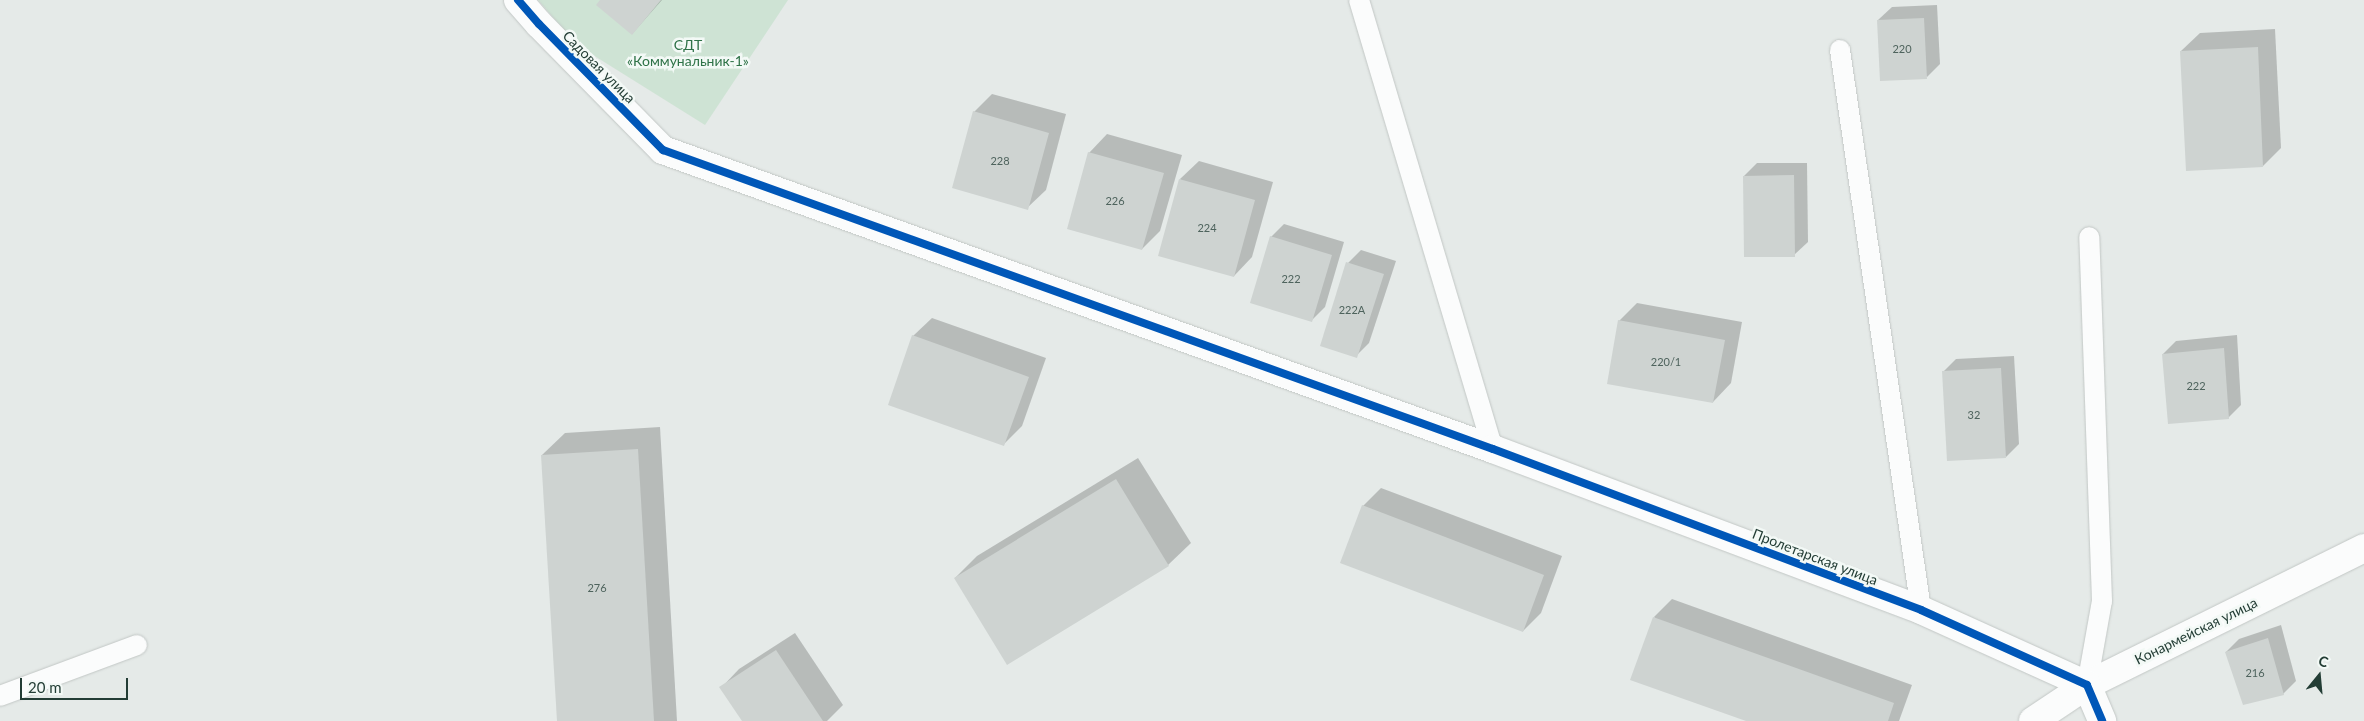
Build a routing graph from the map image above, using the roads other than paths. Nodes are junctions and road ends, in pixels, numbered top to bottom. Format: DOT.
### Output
graph roads {
  1 [pos="518,0"];
  2 [pos="1359,0"];
  3 [pos="1840,50"];
  4 [pos="663,150"];
  5 [pos="2089,237"];
  6 [pos="1493,449"];
  7 [pos="2364,548"];
  8 [pos="1921,610"];
  9 [pos="137,645"];
  10 [pos="2087,685"];
  11 [pos="0,696"];
  12 [pos="2033,721"];
  13 [pos="2102,721"];
  1 -- 4 [label="street, Садовая улица"];
  2 -- 6 [label="lane"];
  3 -- 8 [label="lane"];
  4 -- 6 [label="street, Пролетарская улица"];
  5 -- 10 [label="lane"];
  6 -- 8 [label="street, Пролетарская улица"];
  7 -- 10 [label="street, Конармейская улица"];
  8 -- 10 [label="street, Пролетарская улица"];
  9 -- 11 [label="lane"];
  10 -- 12 [label="street, Конармейская улица"];
  10 -- 13 [label="street"];
}
